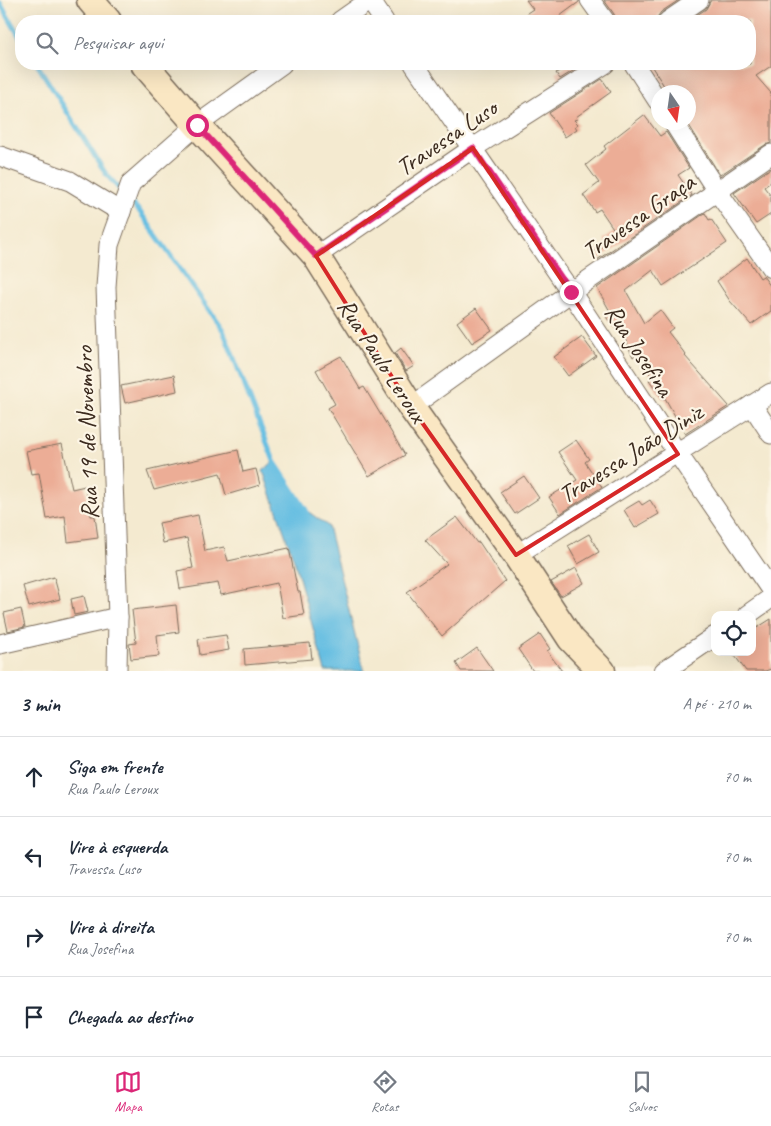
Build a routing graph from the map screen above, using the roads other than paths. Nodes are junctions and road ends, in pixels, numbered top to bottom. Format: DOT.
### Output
graph roads {
  1 [pos="90,0"];
  2 [pos="370,0"];
  3 [pos="590,0"];
  4 [pos="699,0"];
  5 [pos="103,15"];
  6 [pos="349,15"];
  7 [pos="380,15"];
  8 [pos="601,15"];
  9 [pos="677,15"];
  10 [pos="149,70"];
  11 [pos="274,70"];
  12 [pos="418,70"];
  13 [pos="596,70"];
  14 [pos="638,70"];
  15 [pos="651,90"];
  16 [pos="197,125"];
  17 [pos="677,130"];
  18 [pos="473,148"];
  19 [pos="771,154"];
  20 [pos="0,156"];
  21 [pos="717,191"];
  22 [pos="126,197"];
  23 [pos="316,256"];
  24 [pos="771,268"];
  25 [pos="571,292"];
  26 [pos="771,393"];
  27 [pos="752,405"];
  28 [pos="411,406"];
  29 [pos="771,434"];
  30 [pos="678,454"];
  31 [pos="516,556"];
  32 [pos="771,590"];
  33 [pos="771,598"];
  34 [pos="753,611"];
  35 [pos="118,617"];
  36 [pos="711,639"];
  37 [pos="0,644"];
  38 [pos="117,671"];
  39 [pos="602,671"];
  40 [pos="664,671"];
  1 -- 5 [label="street"];
  2 -- 6 [label="street"];
  2 -- 7 [label="street"];
  3 -- 8 [label="street"];
  4 -- 9 [label="street"];
  10 -- 16 [label="street, Rua Paulo Leroux"];
  11 -- 16 [label="street"];
  12 -- 18 [label="street, Rua Josefina"];
  13 -- 18 [label="street, Travessa Luso"];
  14 -- 15 [label="street"];
  16 -- 22 [label="street"];
  16 -- 23 [label="street, Rua Paulo Leroux"];
  17 -- 21 [label="street"];
  18 -- 23 [label="street, Travessa Luso"];
  18 -- 25 [label="street, Rua Josefina"];
  19 -- 21 [label="street, Travessa Graça"];
  20 -- 22 [label="street"];
  21 -- 24 [label="street"];
  21 -- 25 [label="street, Travessa Graça"];
  22 -- 35 [label="street, Rua 19 de Novembro"];
  23 -- 28 [label="street, Rua Paulo Leroux"];
  25 -- 28 [label="street, Travessa Graça"];
  25 -- 30 [label="street, Rua Josefina"];
  26 -- 27 [label="street, Travessa João Diniz"];
  27 -- 29 [label="street"];
  27 -- 30 [label="street, Travessa João Diniz"];
  28 -- 31 [label="street, Rua Paulo Leroux"];
  30 -- 31 [label="street, Travessa João Diniz"];
  30 -- 32 [label="street, Rua Josefina"];
  31 -- 39 [label="street, Rua Paulo Leroux"];
  33 -- 34 [label="street"];
  35 -- 37 [label="street"];
  35 -- 38 [label="street, Rua 19 de Novembro"];
  36 -- 40 [label="street"];
}
